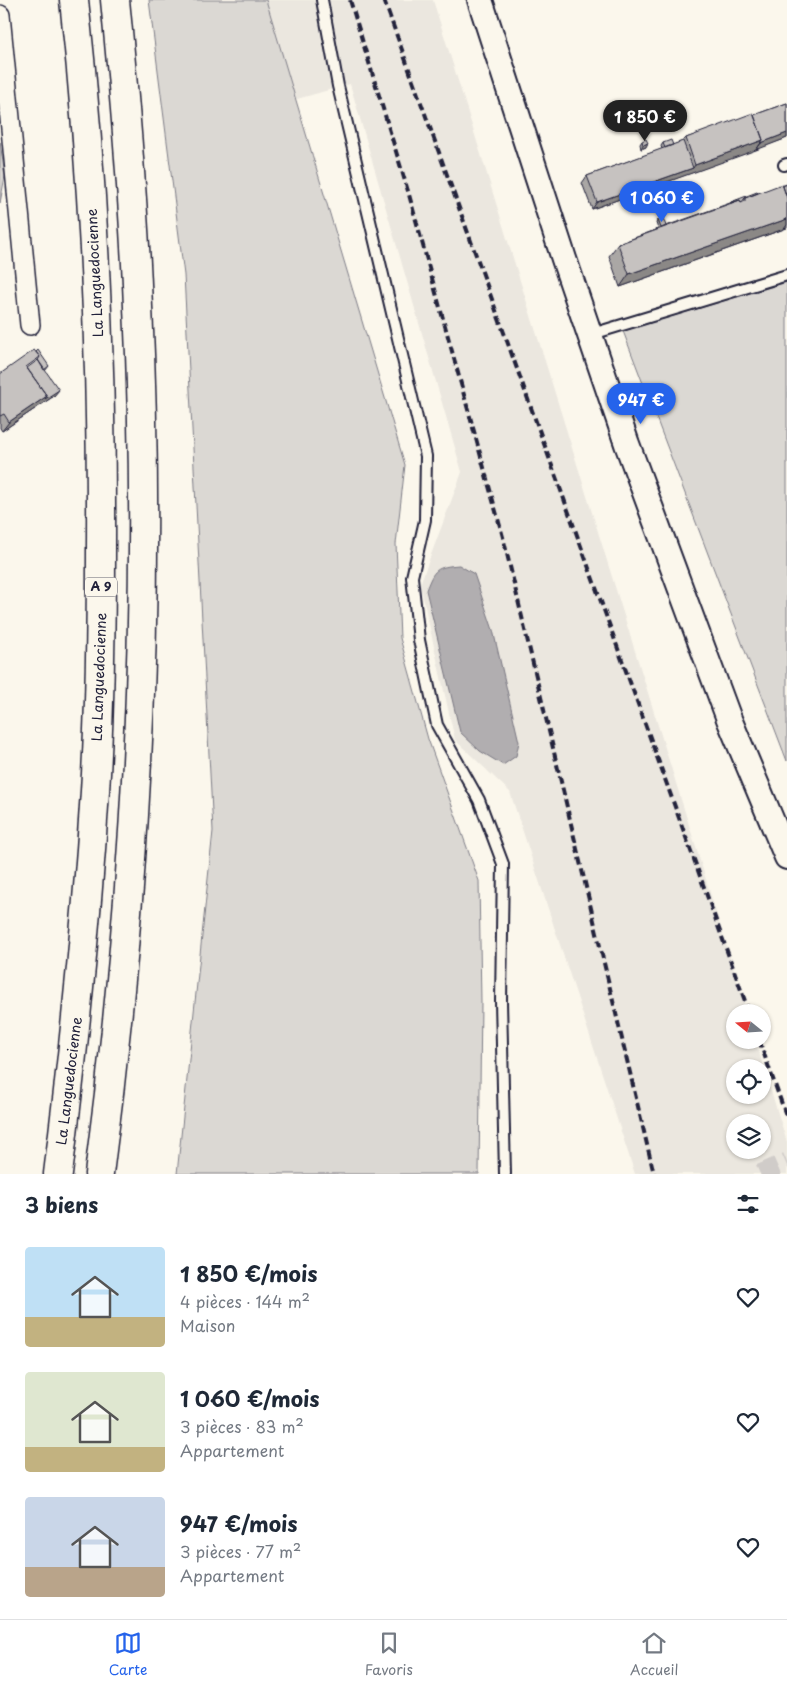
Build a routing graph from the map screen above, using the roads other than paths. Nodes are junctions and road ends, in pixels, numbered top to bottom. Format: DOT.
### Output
graph roads {
  1 [pos="74,0"];
  2 [pos="115,0"];
  3 [pos="322,0"];
  4 [pos="480,0"];
  5 [pos="0,15"];
  6 [pos="787,275"];
  7 [pos="30,325"];
  8 [pos="589,335"];
  9 [pos="787,857"];
  10 [pos="58,1174"];
  11 [pos="99,1174"];
  12 [pos="505,1174"];
  1 -- 10 [label="highway, La Languedocienne / A 9"];
  2 -- 11 [label="highway"];
  3 -- 12 [label="lane"];
  4 -- 8 [label="street"];
  5 -- 7 [label="street"];
  6 -- 8 [label="lane"];
  8 -- 9 [label="street"];
}
